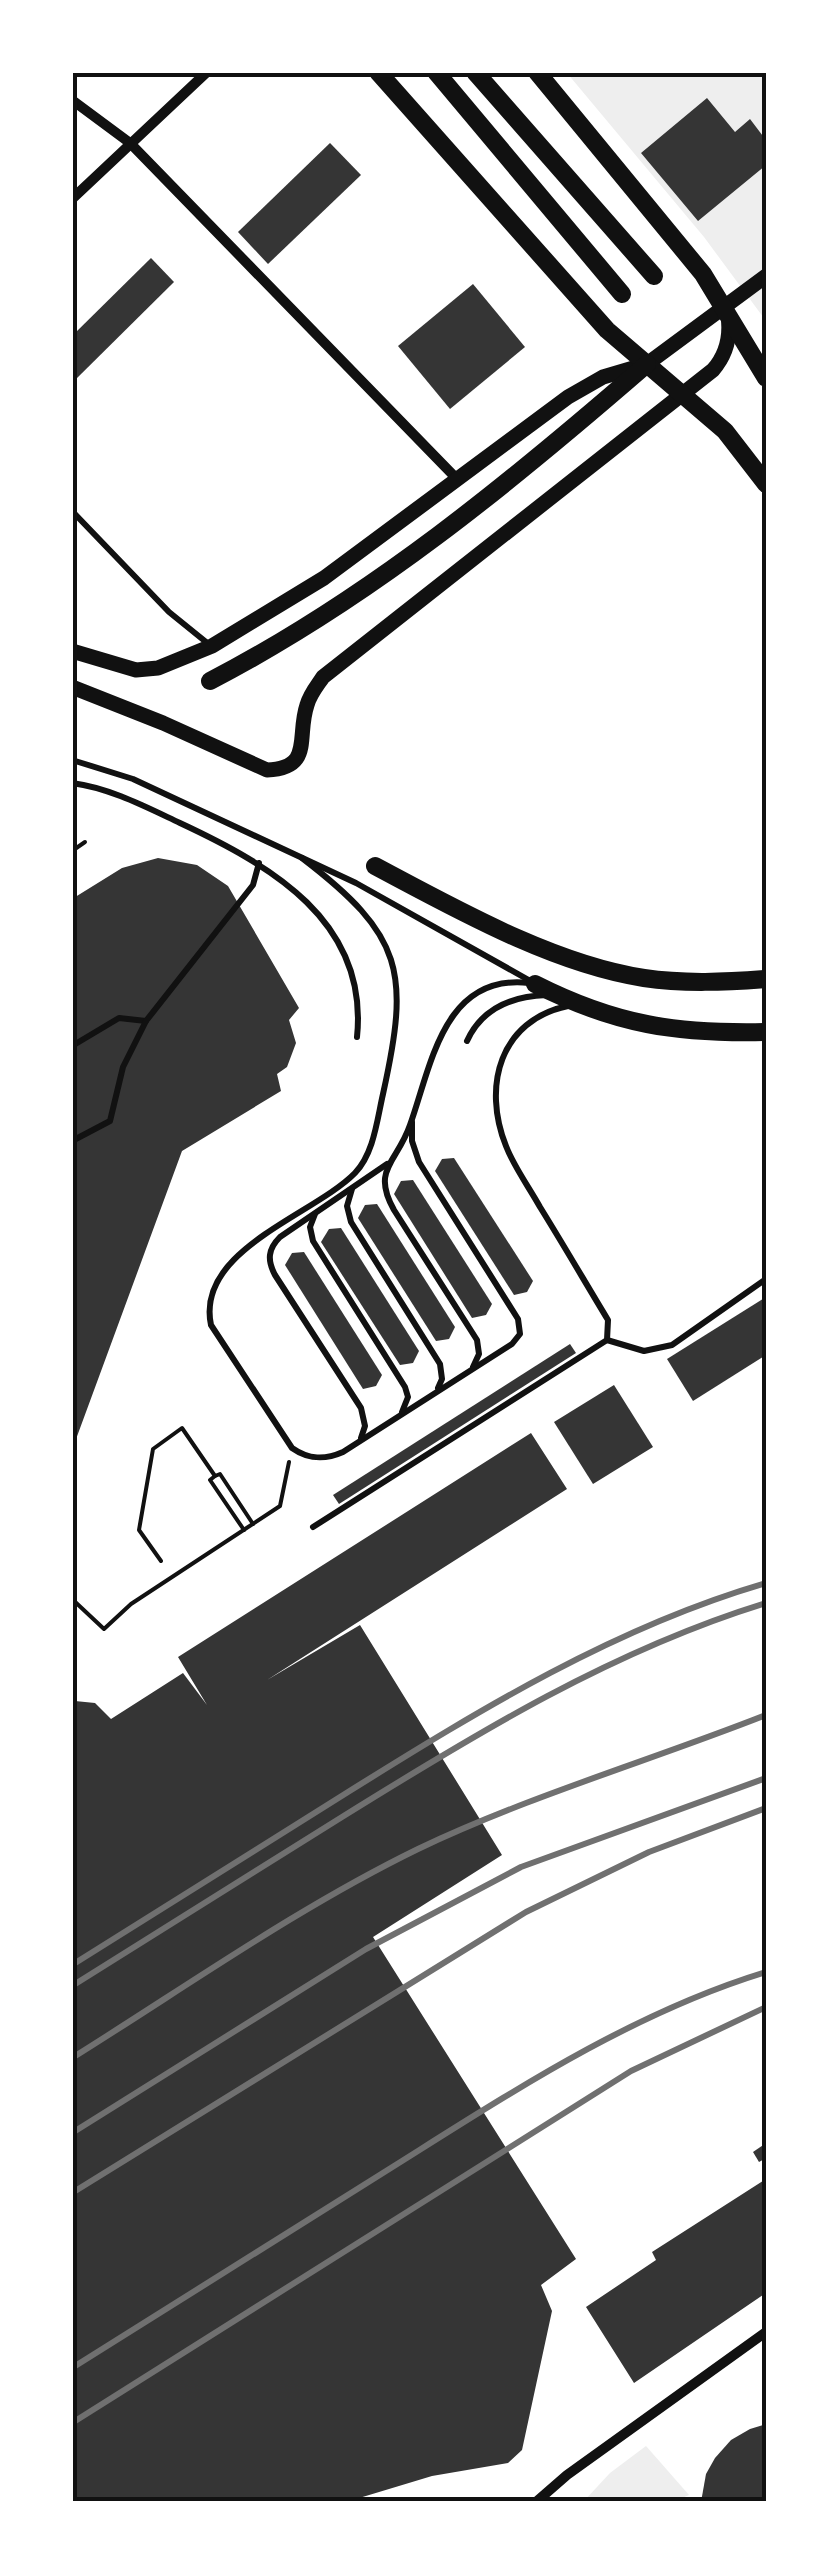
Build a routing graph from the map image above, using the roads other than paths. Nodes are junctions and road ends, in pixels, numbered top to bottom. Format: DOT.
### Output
graph roads {
  1 [pos="208,72"];
  2 [pos="378,72"];
  3 [pos="436,72"];
  4 [pos="475,72"];
  5 [pos="538,72"];
  6 [pos="72,100"];
  7 [pos="130,143"];
  8 [pos="72,198"];
  9 [pos="654,276"];
  10 [pos="766,276"];
  11 [pos="622,294"];
  12 [pos="726,308"];
  13 [pos="647,364"];
  14 [pos="766,378"];
  15 [pos="683,393"];
  16 [pos="456,478"];
  17 [pos="766,484"];
  18 [pos="72,510"];
  19 [pos="212,646"];
  20 [pos="72,651"];
  21 [pos="210,681"];
  22 [pos="72,687"];
  23 [pos="72,760"];
  24 [pos="72,783"];
  25 [pos="302,858"];
  26 [pos="259,862"];
  27 [pos="375,866"];
  28 [pos="766,980"];
  29 [pos="535,984"];
  30 [pos="559,996"];
  31 [pos="579,1004"];
  32 [pos="146,1021"];
  33 [pos="766,1032"];
  34 [pos="357,1037"];
  35 [pos="467,1040"];
  36 [pos="72,1046"];
  37 [pos="412,1122"];
  38 [pos="72,1141"];
  39 [pos="393,1160"];
  40 [pos="353,1188"];
  41 [pos="316,1213"];
  42 [pos="766,1280"];
  43 [pos="607,1340"];
  44 [pos="472,1369"];
  45 [pos="435,1393"];
  46 [pos="400,1415"];
  47 [pos="358,1443"];
  48 [pos="313,1527"];
  49 [pos="766,2332"];
  50 [pos="536,2502"];
  1 -- 7 [label="street"];
  2 -- 13 [label="main road"];
  3 -- 11 [label="main road"];
  4 -- 9 [label="main road"];
  5 -- 12 [label="main road"];
  6 -- 7 [label="street"];
  7 -- 8 [label="street"];
  7 -- 16 [label="street"];
  10 -- 12 [label="street"];
  12 -- 13 [label="street"];
  12 -- 14 [label="main road"];
  12 -- 15 [label="street"];
  13 -- 15 [label="main road"];
  13 -- 16 [label="street"];
  13 -- 21 [label="main road"];
  15 -- 17 [label="main road"];
  15 -- 22 [label="street"];
  16 -- 19 [label="street"];
  18 -- 19 [label="lane"];
  19 -- 20 [label="street"];
  23 -- 25 [label="lane"];
  24 -- 26 [label="lane"];
  25 -- 29 [label="lane"];
  25 -- 47 [label="lane"];
  26 -- 32 [label="lane"];
  26 -- 34 [label="lane"];
  27 -- 28 [label="main road"];
  29 -- 30 [label="main road"];
  29 -- 37 [label="lane"];
  30 -- 31 [label="main road"];
  30 -- 35 [label="lane"];
  31 -- 33 [label="main road"];
  31 -- 43 [label="lane"];
  32 -- 36 [label="lane"];
  32 -- 38 [label="lane"];
  37 -- 39 [label="lane"];
  37 -- 44 [label="lane"];
  39 -- 40 [label="lane"];
  39 -- 44 [label="lane"];
  40 -- 41 [label="lane"];
  40 -- 45 [label="lane"];
  41 -- 46 [label="lane"];
  41 -- 47 [label="lane"];
  42 -- 43 [label="lane"];
  43 -- 48 [label="lane"];
  44 -- 45 [label="lane"];
  45 -- 46 [label="lane"];
  46 -- 47 [label="lane"];
  49 -- 50 [label="street"];
}
